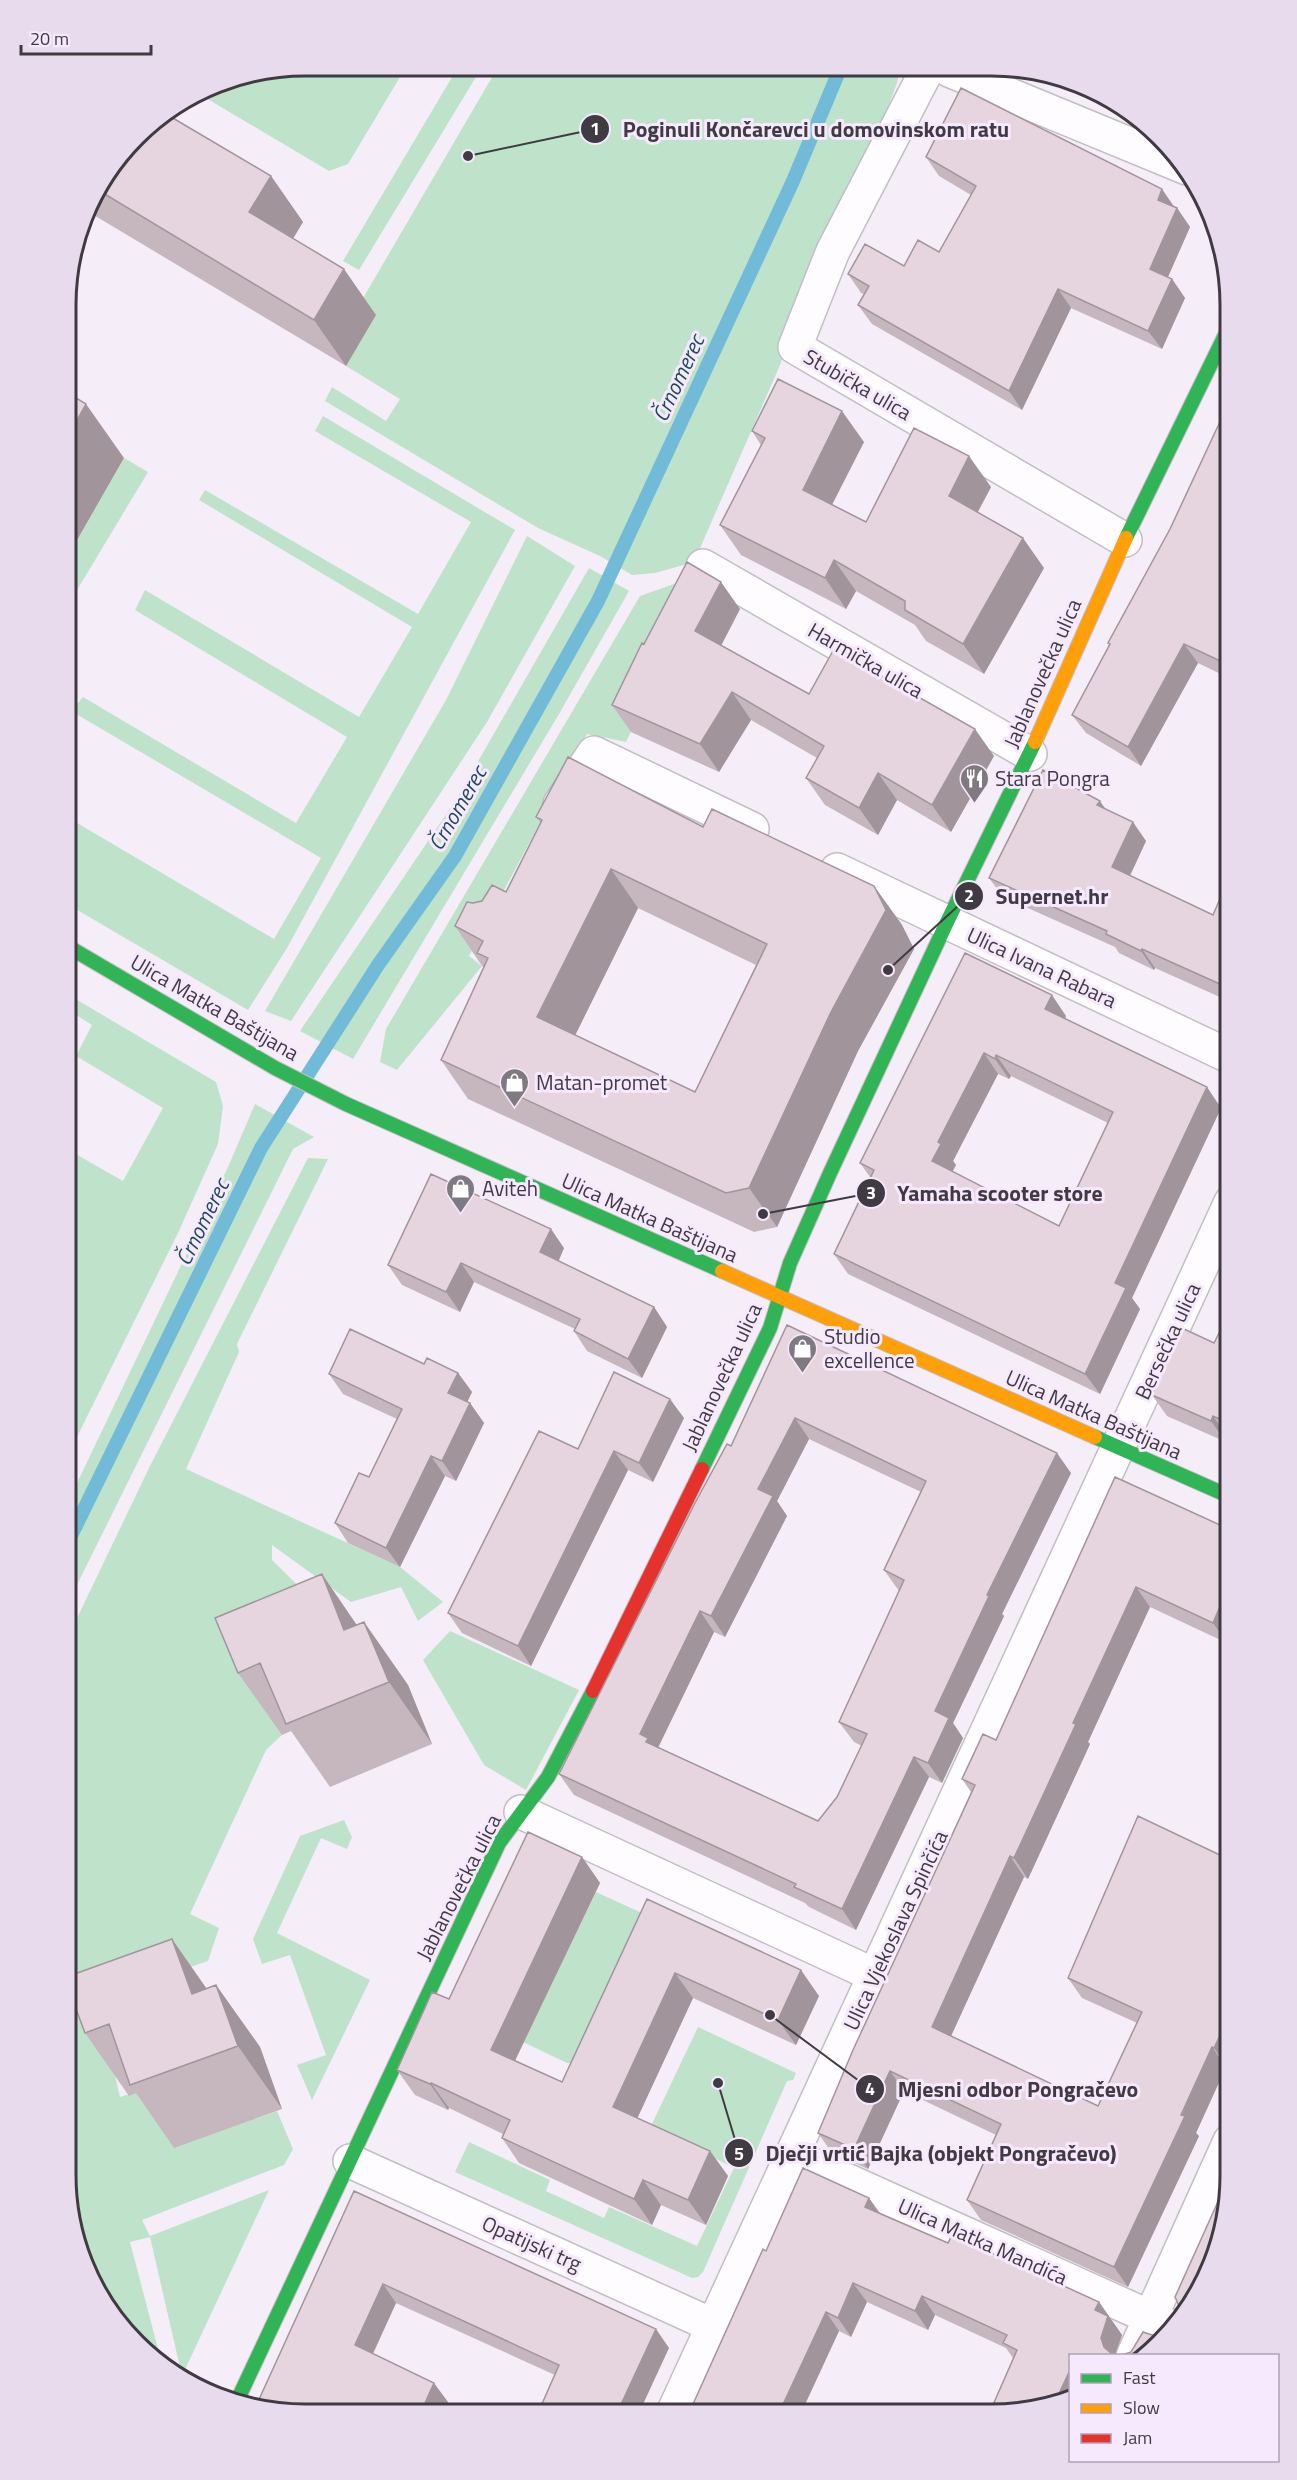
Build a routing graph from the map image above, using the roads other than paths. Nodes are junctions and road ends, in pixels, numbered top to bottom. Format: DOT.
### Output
graph roads {
  1 [pos="924,76"];
  2 [pos="964,76"];
  3 [pos="1169,161"];
  4 [pos="1220,346"];
  5 [pos="1125,540"];
  6 [pos="703,566"];
  7 [pos="1029,754"];
  8 [pos="546,828"];
  9 [pos="776,840"];
  10 [pos="808,856"];
  11 [pos="947,922"];
  12 [pos="76,951"];
  13 [pos="1220,1052"];
  14 [pos="1220,1226"];
  15 [pos="780,1298"];
  16 [pos="1118,1447"];
  17 [pos="1220,1492"];
  18 [pos="520,1812"];
  19 [pos="874,1975"];
  20 [pos="793,2156"];
  21 [pos="350,2161"];
  22 [pos="1220,2168"];
  23 [pos="1162,2322"];
  24 [pos="714,2326"];
  25 [pos="1134,2354"];
  26 [pos="240,2394"];
  27 [pos="678,2404"];
  1 -- 5 [label="street, Stubička ulica"];
  2 -- 3 [label="street"];
  4 -- 5 [label="street, Jablanovečka ulica"];
  5 -- 7 [label="street, Jablanovečka ulica"];
  6 -- 7 [label="street, Harmička ulica"];
  7 -- 11 [label="street, Jablanovečka ulica"];
  8 -- 9 [label="street"];
  10 -- 11 [label="street, Ulica Ivana Rabara"];
  11 -- 13 [label="street, Ulica Ivana Rabara"];
  11 -- 15 [label="street, Jablanovečka ulica"];
  12 -- 15 [label="street, Ulica Matka Baštijana"];
  14 -- 16 [label="street, Bersečka ulica"];
  15 -- 16 [label="street, Ulica Matka Baštijana"];
  15 -- 18 [label="street, Jablanovečka ulica"];
  16 -- 17 [label="street, Ulica Matka Baštijana"];
  16 -- 19 [label="street, Ulica Vjekoslava Spinčića"];
  18 -- 19 [label="street"];
  18 -- 21 [label="street, Jablanovečka ulica"];
  19 -- 20 [label="street, Ulica Vjekoslava Spinčića"];
  20 -- 23 [label="street, Ulica Matka Mandića"];
  20 -- 24 [label="street, Ulica Vjekoslava Spinčića"];
  21 -- 24 [label="street, Opatijski trg"];
  21 -- 26 [label="street, Jablanovečka ulica"];
  22 -- 23 [label="street"];
  23 -- 25 [label="street"];
  24 -- 27 [label="street, Ulica Vjekoslava Spinčića"];
}
